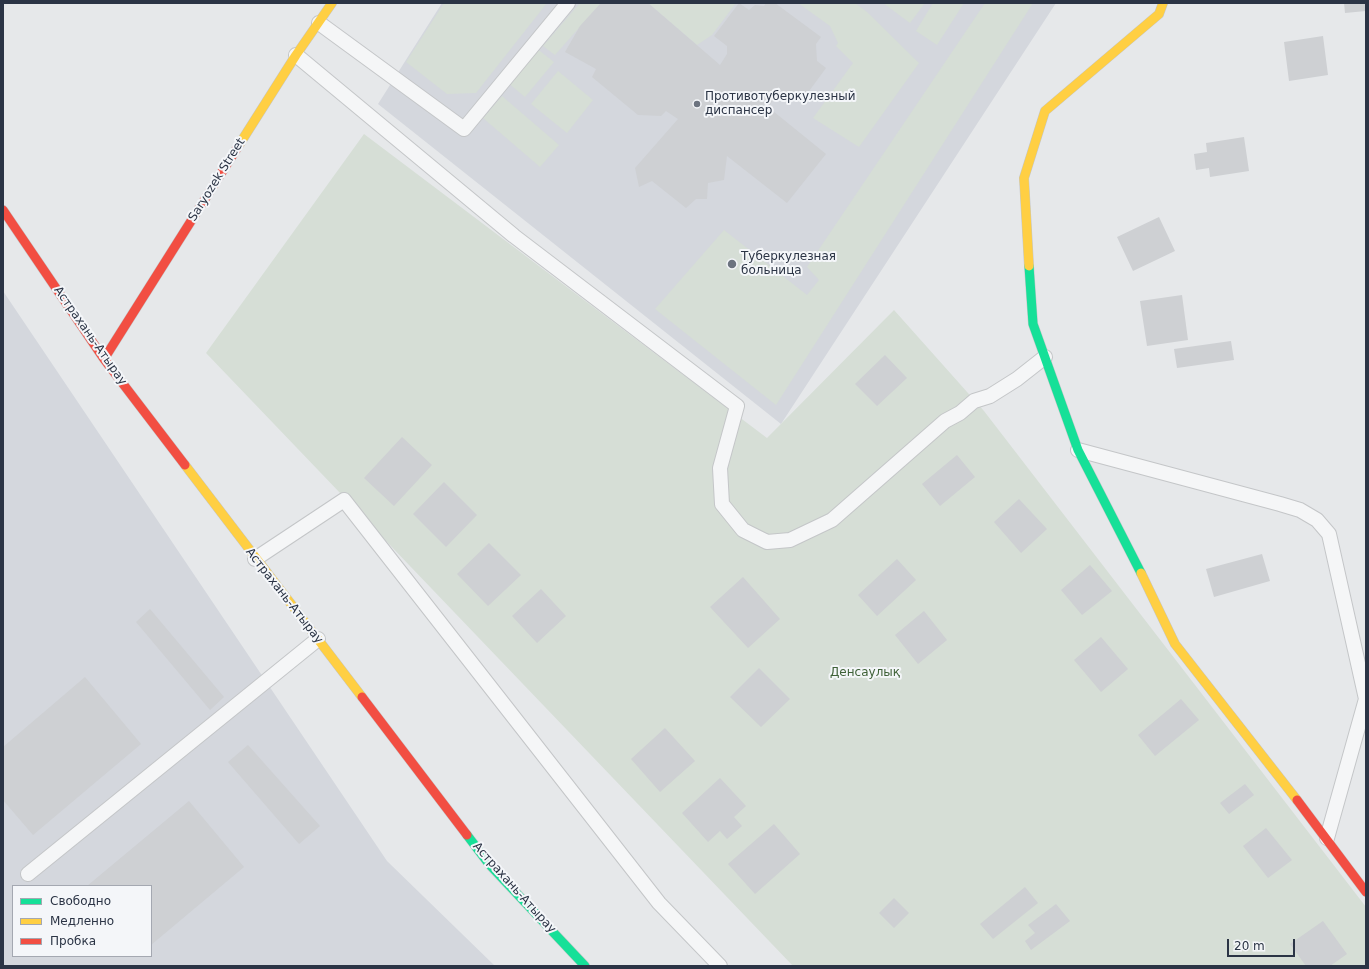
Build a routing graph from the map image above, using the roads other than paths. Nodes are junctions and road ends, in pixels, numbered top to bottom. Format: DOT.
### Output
graph roads {
  1 [pos="332,3"];
  2 [pos="568,3"];
  3 [pos="1163,3"];
  4 [pos="319,23"];
  5 [pos="296,55"];
  6 [pos="3,210"];
  7 [pos="1045,358"];
  8 [pos="104,359"];
  9 [pos="1078,450"];
  10 [pos="255,559"];
  11 [pos="318,639"];
  12 [pos="1366,699"];
  13 [pos="1327,838"];
  14 [pos="28,874"];
  15 [pos="1366,892"];
  16 [pos="585,966"];
  17 [pos="720,966"];
  1 -- 4 [label="main road, Saryozek Street"];
  2 -- 4 [label="lane"];
  3 -- 7 [label="main road"];
  4 -- 5 [label="main road, Saryozek Street"];
  5 -- 7 [label="lane"];
  5 -- 8 [label="main road, Saryozek Street"];
  6 -- 8 [label="main road, Астрахань-Атырау"];
  7 -- 9 [label="main road"];
  8 -- 10 [label="main road, Астрахань-Атырау"];
  9 -- 12 [label="lane"];
  9 -- 13 [label="main road"];
  10 -- 11 [label="main road, Астрахань-Атырау"];
  10 -- 17 [label="lane"];
  11 -- 14 [label="lane"];
  11 -- 16 [label="main road, Астрахань-Атырау"];
  12 -- 13 [label="lane"];
  13 -- 15 [label="main road"];
}
